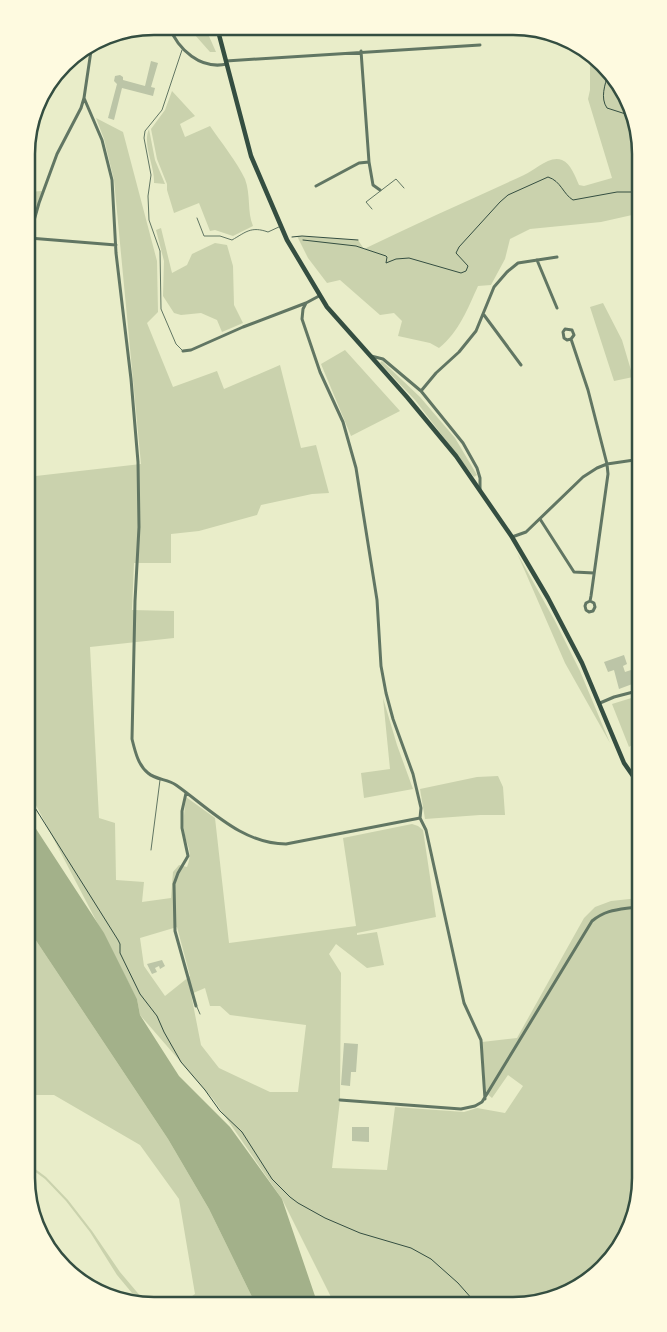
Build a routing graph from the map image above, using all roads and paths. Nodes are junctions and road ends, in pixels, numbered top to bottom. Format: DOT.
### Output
graph roads {
  1 [pos="173,35"];
  2 [pos="219,35"];
  3 [pos="480,45"];
  4 [pos="182,48"];
  5 [pos="361,51"];
  6 [pos="91,53"];
  7 [pos="226,63"];
  8 [pos="606,81"];
  9 [pos="84,98"];
  10 [pos="625,114"];
  11 [pos="368,162"];
  12 [pos="316,186"];
  13 [pos="404,188"];
  14 [pos="380,190"];
  15 [pos="632,192"];
  16 [pos="372,209"];
  17 [pos="35,215"];
  18 [pos="196,218"];
  19 [pos="281,226"];
  20 [pos="35,238"];
  21 [pos="287,239"];
  22 [pos="303,240"];
  23 [pos="358,240"];
  24 [pos="116,245"];
  25 [pos="557,257"];
  26 [pos="537,260"];
  27 [pos="319,296"];
  28 [pos="306,303"];
  29 [pos="557,308"];
  30 [pos="484,314"];
  31 [pos="571,340"];
  32 [pos="183,351"];
  33 [pos="370,356"];
  34 [pos="521,365"];
  35 [pos="421,391"];
  36 [pos="632,460"];
  37 [pos="607,464"];
  38 [pos="480,489"];
  39 [pos="540,520"];
  40 [pos="512,537"];
  41 [pos="594,573"];
  42 [pos="590,602"];
  43 [pos="632,692"];
  44 [pos="600,703"];
  45 [pos="632,775"];
  46 [pos="160,779"];
  47 [pos="186,793"];
  48 [pos="35,808"];
  49 [pos="420,818"];
  50 [pos="151,850"];
  51 [pos="632,907"];
  52 [pos="196,1006"];
  53 [pos="200,1014"];
  54 [pos="484,1098"];
  55 [pos="340,1100"];
  56 [pos="470,1297"];
  1 -- 4 [label="street"];
  2 -- 7 [label="main road"];
  3 -- 5 [label="street"];
  4 -- 7 [label="street"];
  4 -- 32 [label="lane"];
  5 -- 7 [label="street"];
  5 -- 11 [label="street"];
  6 -- 9 [label="street"];
  7 -- 19 [label="main road"];
  8 -- 10 [label="path"];
  9 -- 17 [label="street"];
  9 -- 24 [label="street"];
  11 -- 12 [label="street"];
  11 -- 14 [label="street"];
  13 -- 14 [label="lane"];
  14 -- 16 [label="lane"];
  15 -- 22 [label="path"];
  18 -- 19 [label="lane"];
  19 -- 21 [label="main road"];
  20 -- 24 [label="street"];
  21 -- 23 [label="path"];
  21 -- 27 [label="main road"];
  24 -- 46 [label="street"];
  25 -- 26 [label="street"];
  26 -- 29 [label="street"];
  26 -- 30 [label="street"];
  27 -- 28 [label="street"];
  27 -- 33 [label="main road"];
  28 -- 32 [label="street"];
  28 -- 49 [label="street"];
  30 -- 34 [label="street"];
  30 -- 35 [label="street"];
  31 -- 37 [label="street"];
  33 -- 35 [label="street"];
  33 -- 38 [label="main road"];
  35 -- 38 [label="street"];
  36 -- 37 [label="street"];
  37 -- 39 [label="street"];
  37 -- 41 [label="street"];
  38 -- 40 [label="main road"];
  39 -- 40 [label="street"];
  39 -- 41 [label="street"];
  40 -- 44 [label="main road"];
  41 -- 42 [label="street"];
  43 -- 44 [label="street"];
  44 -- 45 [label="main road"];
  46 -- 47 [label="street"];
  46 -- 50 [label="lane"];
  47 -- 49 [label="street"];
  47 -- 52 [label="street"];
  48 -- 56 [label="path"];
  49 -- 54 [label="street"];
  51 -- 54 [label="street"];
  52 -- 53 [label="lane"];
  54 -- 55 [label="street"];
}
